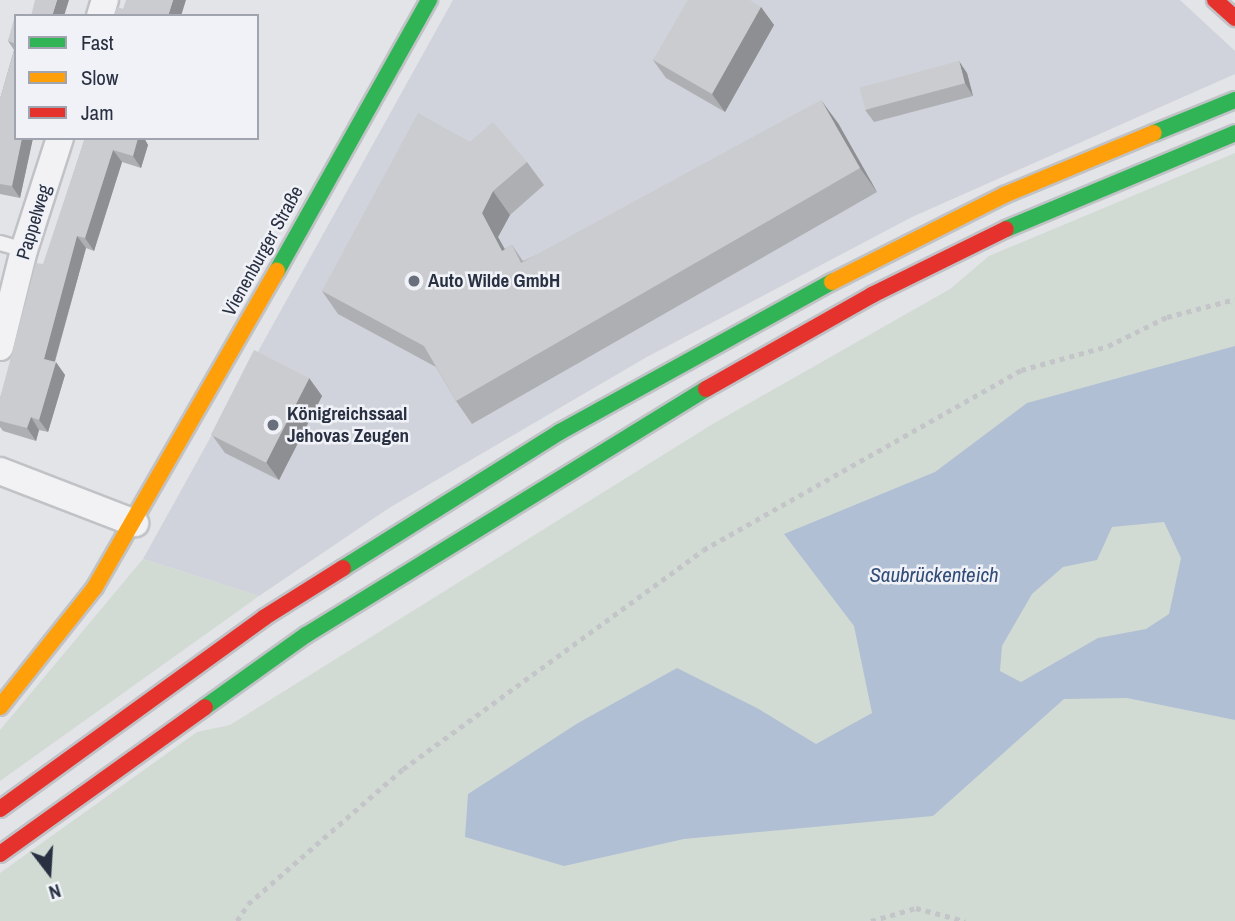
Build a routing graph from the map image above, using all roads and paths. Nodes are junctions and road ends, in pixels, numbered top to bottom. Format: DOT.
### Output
graph roads {
  1 [pos="429,0"];
  2 [pos="1215,0"];
  3 [pos="1235,18"];
  4 [pos="1235,100"];
  5 [pos="1235,133"];
  6 [pos="59,140"];
  7 [pos="12,246"];
  8 [pos="1235,299"];
  9 [pos="0,347"];
  10 [pos="0,471"];
  11 [pos="135,523"];
  12 [pos="0,706"];
  13 [pos="0,809"];
  14 [pos="0,854"];
  15 [pos="237,921"];
  16 [pos="871,921"];
  17 [pos="965,921"];
  1 -- 11 [label="main road, Vienenburger Straße"];
  2 -- 3 [label="main road"];
  4 -- 13 [label="main road"];
  5 -- 14 [label="main road"];
  6 -- 7 [label="street, Pappelweg"];
  7 -- 9 [label="street, Pappelweg"];
  8 -- 15 [label="path"];
  10 -- 11 [label="street"];
  11 -- 12 [label="main road, Vienenburger Straße"];
  16 -- 17 [label="path"];
}
